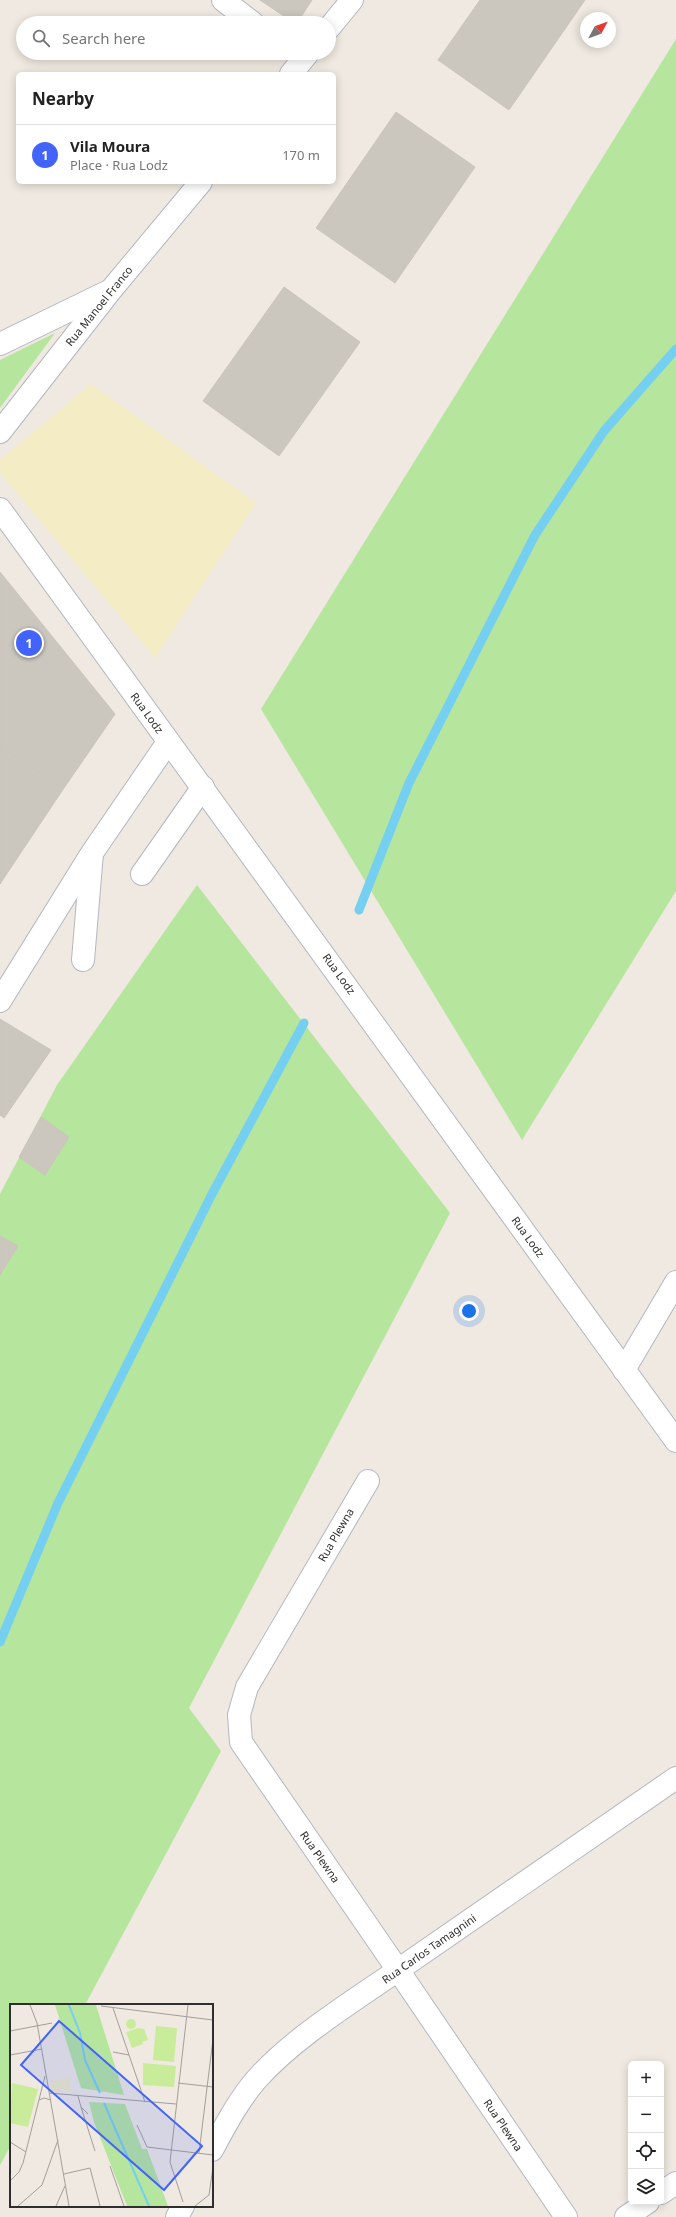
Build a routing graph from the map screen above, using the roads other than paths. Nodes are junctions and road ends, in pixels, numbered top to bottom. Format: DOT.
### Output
graph roads {
  1 [pos="223,0"];
  2 [pos="352,0"];
  3 [pos="244,16"];
  4 [pos="336,19"];
  5 [pos="199,184"];
  6 [pos="111,290"];
  7 [pos="0,344"];
  8 [pos="0,432"];
  9 [pos="0,509"];
  10 [pos="168,742"];
  11 [pos="203,787"];
  12 [pos="92,853"];
  13 [pos="142,874"];
  14 [pos="83,960"];
  15 [pos="0,1000"];
  16 [pos="676,1282"];
  17 [pos="624,1370"];
  18 [pos="676,1441"];
  19 [pos="368,1481"];
  20 [pos="676,1778"];
  21 [pos="398,1970"];
  22 [pos="213,2148"];
  23 [pos="676,2183"];
  24 [pos="664,2191"];
  25 [pos="644,2205"];
  26 [pos="182,2207"];
  27 [pos="177,2217"];
  28 [pos="566,2217"];
  29 [pos="626,2217"];
  1 -- 3 [label="street"];
  2 -- 4 [label="street"];
  5 -- 6 [label="street, Rua Manoel Franco"];
  6 -- 7 [label="street"];
  6 -- 8 [label="street, Rua Manoel Franco"];
  9 -- 10 [label="street, Rua Lodz"];
  10 -- 11 [label="street, Rua Lodz"];
  10 -- 12 [label="street"];
  11 -- 13 [label="street"];
  11 -- 17 [label="street, Rua Lodz"];
  12 -- 14 [label="street"];
  12 -- 15 [label="street"];
  16 -- 17 [label="street"];
  17 -- 18 [label="street, Rua Lodz"];
  19 -- 21 [label="street, Rua Plewna"];
  20 -- 21 [label="street, Rua Carlos Tamagnini"];
  21 -- 22 [label="street, Rua Carlos Tamagnini"];
  21 -- 28 [label="street, Rua Plewna"];
  23 -- 24 [label="street"];
  25 -- 29 [label="street"];
  26 -- 27 [label="street"];
}
